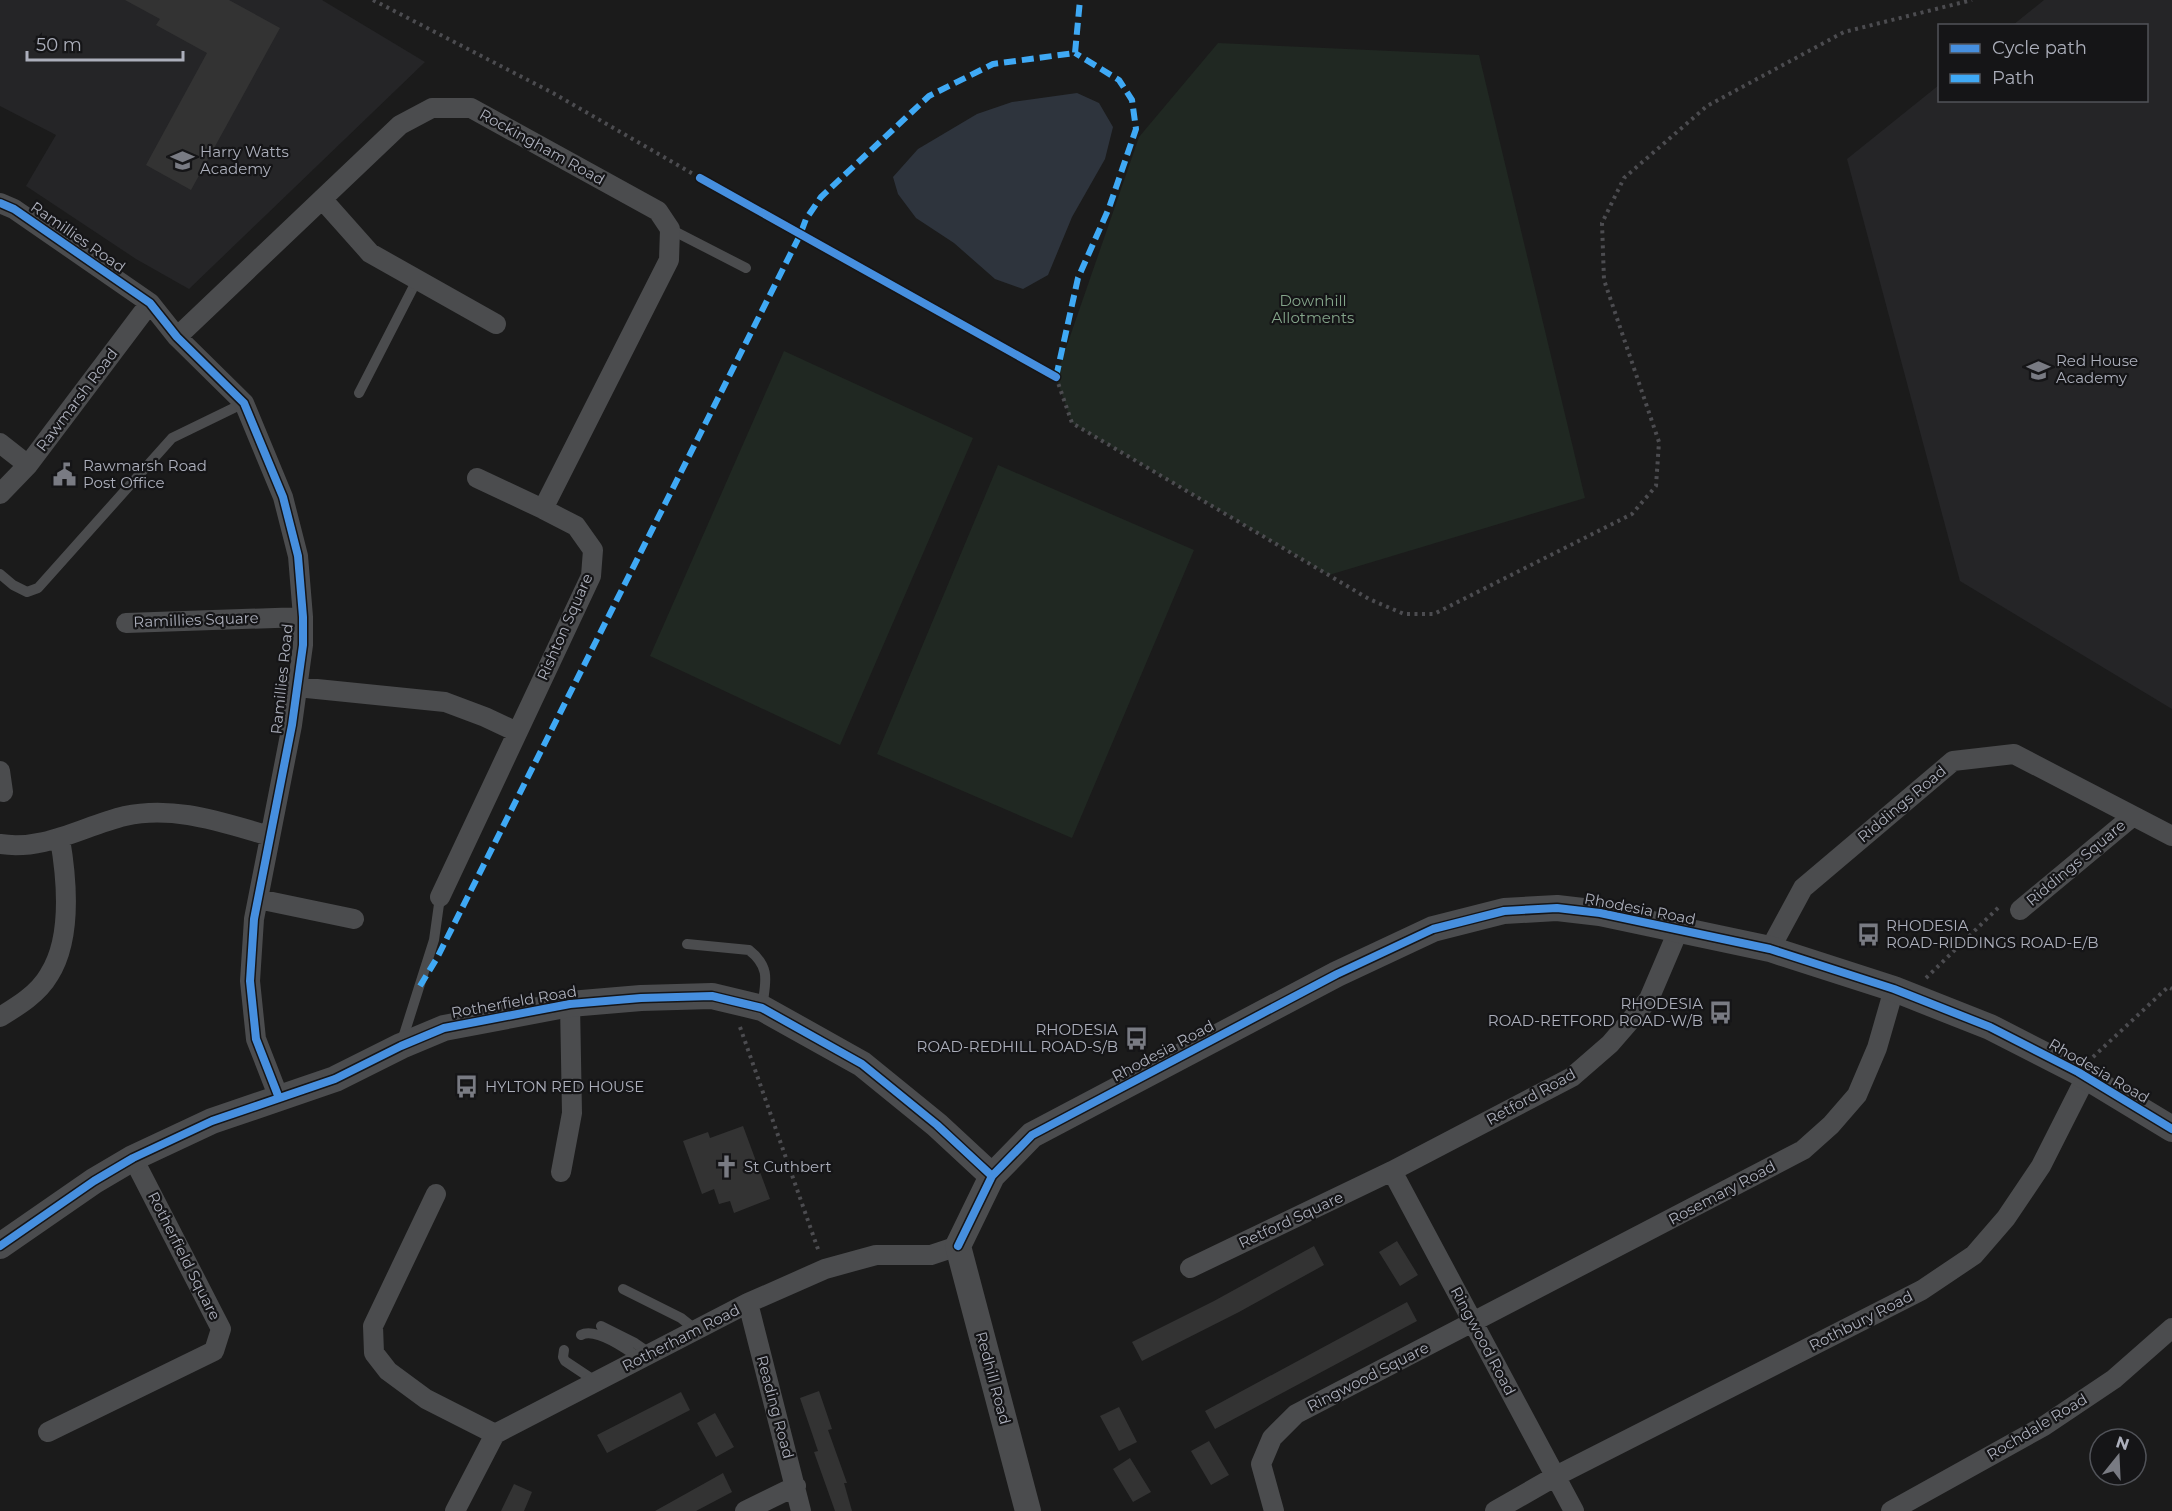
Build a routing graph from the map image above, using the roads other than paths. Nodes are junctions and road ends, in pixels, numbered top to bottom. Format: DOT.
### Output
graph roads {
  1 [pos="322,199"];
  2 [pos="0,203"];
  3 [pos="670,229"];
  4 [pos="746,268"];
  5 [pos="417,280"];
  6 [pos="150,303"];
  7 [pos="496,324"];
  8 [pos="177,337"];
  9 [pos="358,393"];
  10 [pos="244,403"];
  11 [pos="0,443"];
  12 [pos="28,465"];
  13 [pos="477,478"];
  14 [pos="0,494"];
  15 [pos="543,509"];
  16 [pos="0,574"];
  17 [pos="303,617"];
  18 [pos="126,623"];
  19 [pos="297,687"];
  20 [pos="517,732"];
  21 [pos="0,771"];
  22 [pos="3,792"];
  23 [pos="2133,816"];
  24 [pos="270,836"];
  25 [pos="2172,836"];
  26 [pos="60,839"];
  27 [pos="0,844"];
  28 [pos="440,897"];
  29 [pos="258,899"];
  30 [pos="2020,910"];
  31 [pos="354,919"];
  32 [pos="1678,931"];
  33 [pos="687,944"];
  34 [pos="1770,949"];
  35 [pos="1901,992"];
  36 [pos="570,1004"];
  37 [pos="762,1008"];
  38 [pos="0,1017"];
  39 [pos="401,1046"];
  40 [pos="2082,1074"];
  41 [pos="279,1098"];
  42 [pos="2172,1129"];
  43 [pos="133,1158"];
  44 [pos="561,1172"];
  45 [pos="1392,1172"];
  46 [pos="992,1176"];
  47 [pos="436,1194"];
  48 [pos="0,1246"];
  49 [pos="958,1246"];
  50 [pos="1190,1268"];
  51 [pos="622,1289"];
  52 [pos="748,1304"];
  53 [pos="1473,1322"];
  54 [pos="601,1326"];
  55 [pos="2172,1328"];
  56 [pos="696,1330"];
  57 [pos="581,1335"];
  58 [pos="564,1350"];
  59 [pos="645,1357"];
  60 [pos="595,1382"];
  61 [pos="48,1432"];
  62 [pos="495,1434"];
  63 [pos="1556,1476"];
  64 [pos="796,1486"];
  65 [pos="455,1511"];
  66 [pos="745,1511"];
  67 [pos="801,1511"];
  68 [pos="1028,1511"];
  69 [pos="1274,1511"];
  70 [pos="1495,1511"];
  71 [pos="1574,1511"];
  72 [pos="1891,1511"];
  1 -- 3 [label="street, Rockingham Road"];
  1 -- 5 [label="street"];
  1 -- 8 [label="street, Rockingham Road"];
  2 -- 6 [label="street, Ramillies Road"];
  3 -- 4 [label="lane"];
  3 -- 15 [label="street"];
  5 -- 7 [label="street"];
  5 -- 9 [label="lane"];
  6 -- 8 [label="street, Ramillies Road"];
  6 -- 12 [label="street, Rawmarsh Road"];
  8 -- 10 [label="street, Ramillies Road"];
  10 -- 16 [label="lane"];
  10 -- 17 [label="street, Ramillies Road"];
  11 -- 12 [label="street"];
  12 -- 14 [label="street, Rawmarsh Road"];
  13 -- 15 [label="street, Rishton Square"];
  15 -- 20 [label="street, Rishton Square"];
  17 -- 18 [label="street, Ramillies Square"];
  17 -- 19 [label="street, Ramillies Road"];
  19 -- 20 [label="street"];
  19 -- 24 [label="street, Ramillies Road"];
  20 -- 28 [label="street, Rishton Square"];
  21 -- 22 [label="street"];
  23 -- 25 [label="street, Riddings Road"];
  23 -- 30 [label="street, Riddings Square"];
  23 -- 34 [label="street, Riddings Road"];
  24 -- 26 [label="street"];
  24 -- 29 [label="street, Ramillies Road"];
  26 -- 27 [label="street"];
  26 -- 38 [label="street"];
  28 -- 39 [label="lane"];
  29 -- 31 [label="street"];
  29 -- 41 [label="street, Ramillies Road"];
  32 -- 34 [label="street, Rhodesia Road"];
  32 -- 45 [label="street, Retford Road"];
  32 -- 46 [label="street, Rhodesia Road"];
  33 -- 37 [label="lane"];
  34 -- 35 [label="street, Rhodesia Road"];
  35 -- 40 [label="street, Rhodesia Road"];
  35 -- 53 [label="street, Rosemary Road"];
  36 -- 37 [label="street, Rotherfield Road"];
  36 -- 39 [label="street, Rotherfield Road"];
  36 -- 44 [label="street"];
  37 -- 46 [label="street, Rotherfield Road"];
  39 -- 41 [label="street, Rotherfield Road"];
  40 -- 42 [label="street, Rhodesia Road"];
  40 -- 63 [label="street, Rothbury Road"];
  41 -- 43 [label="street, Rotherfield Road"];
  43 -- 48 [label="street, Rotherfield Road"];
  43 -- 61 [label="street, Rotherfield Square"];
  45 -- 50 [label="street, Retford Square"];
  45 -- 53 [label="street, Ringwood Road"];
  46 -- 49 [label="street, Rhodesia Road"];
  47 -- 62 [label="street"];
  49 -- 52 [label="street, Rotherham Road"];
  49 -- 68 [label="street, Redhill Road"];
  51 -- 56 [label="lane"];
  52 -- 56 [label="street, Rotherham Road"];
  52 -- 64 [label="street, Reading Road"];
  53 -- 63 [label="street, Ringwood Road"];
  53 -- 69 [label="street, Ringwood Square"];
  54 -- 59 [label="lane"];
  55 -- 72 [label="street, Rochdale Road"];
  56 -- 59 [label="street, Rotherham Road"];
  57 -- 59 [label="lane"];
  58 -- 60 [label="lane"];
  59 -- 60 [label="street, Rotherham Road"];
  60 -- 62 [label="street, Rotherham Road"];
  62 -- 65 [label="street"];
  63 -- 70 [label="street"];
  63 -- 71 [label="street, Ringwood Road"];
  64 -- 66 [label="street"];
  64 -- 67 [label="street, Reading Road"];
}
